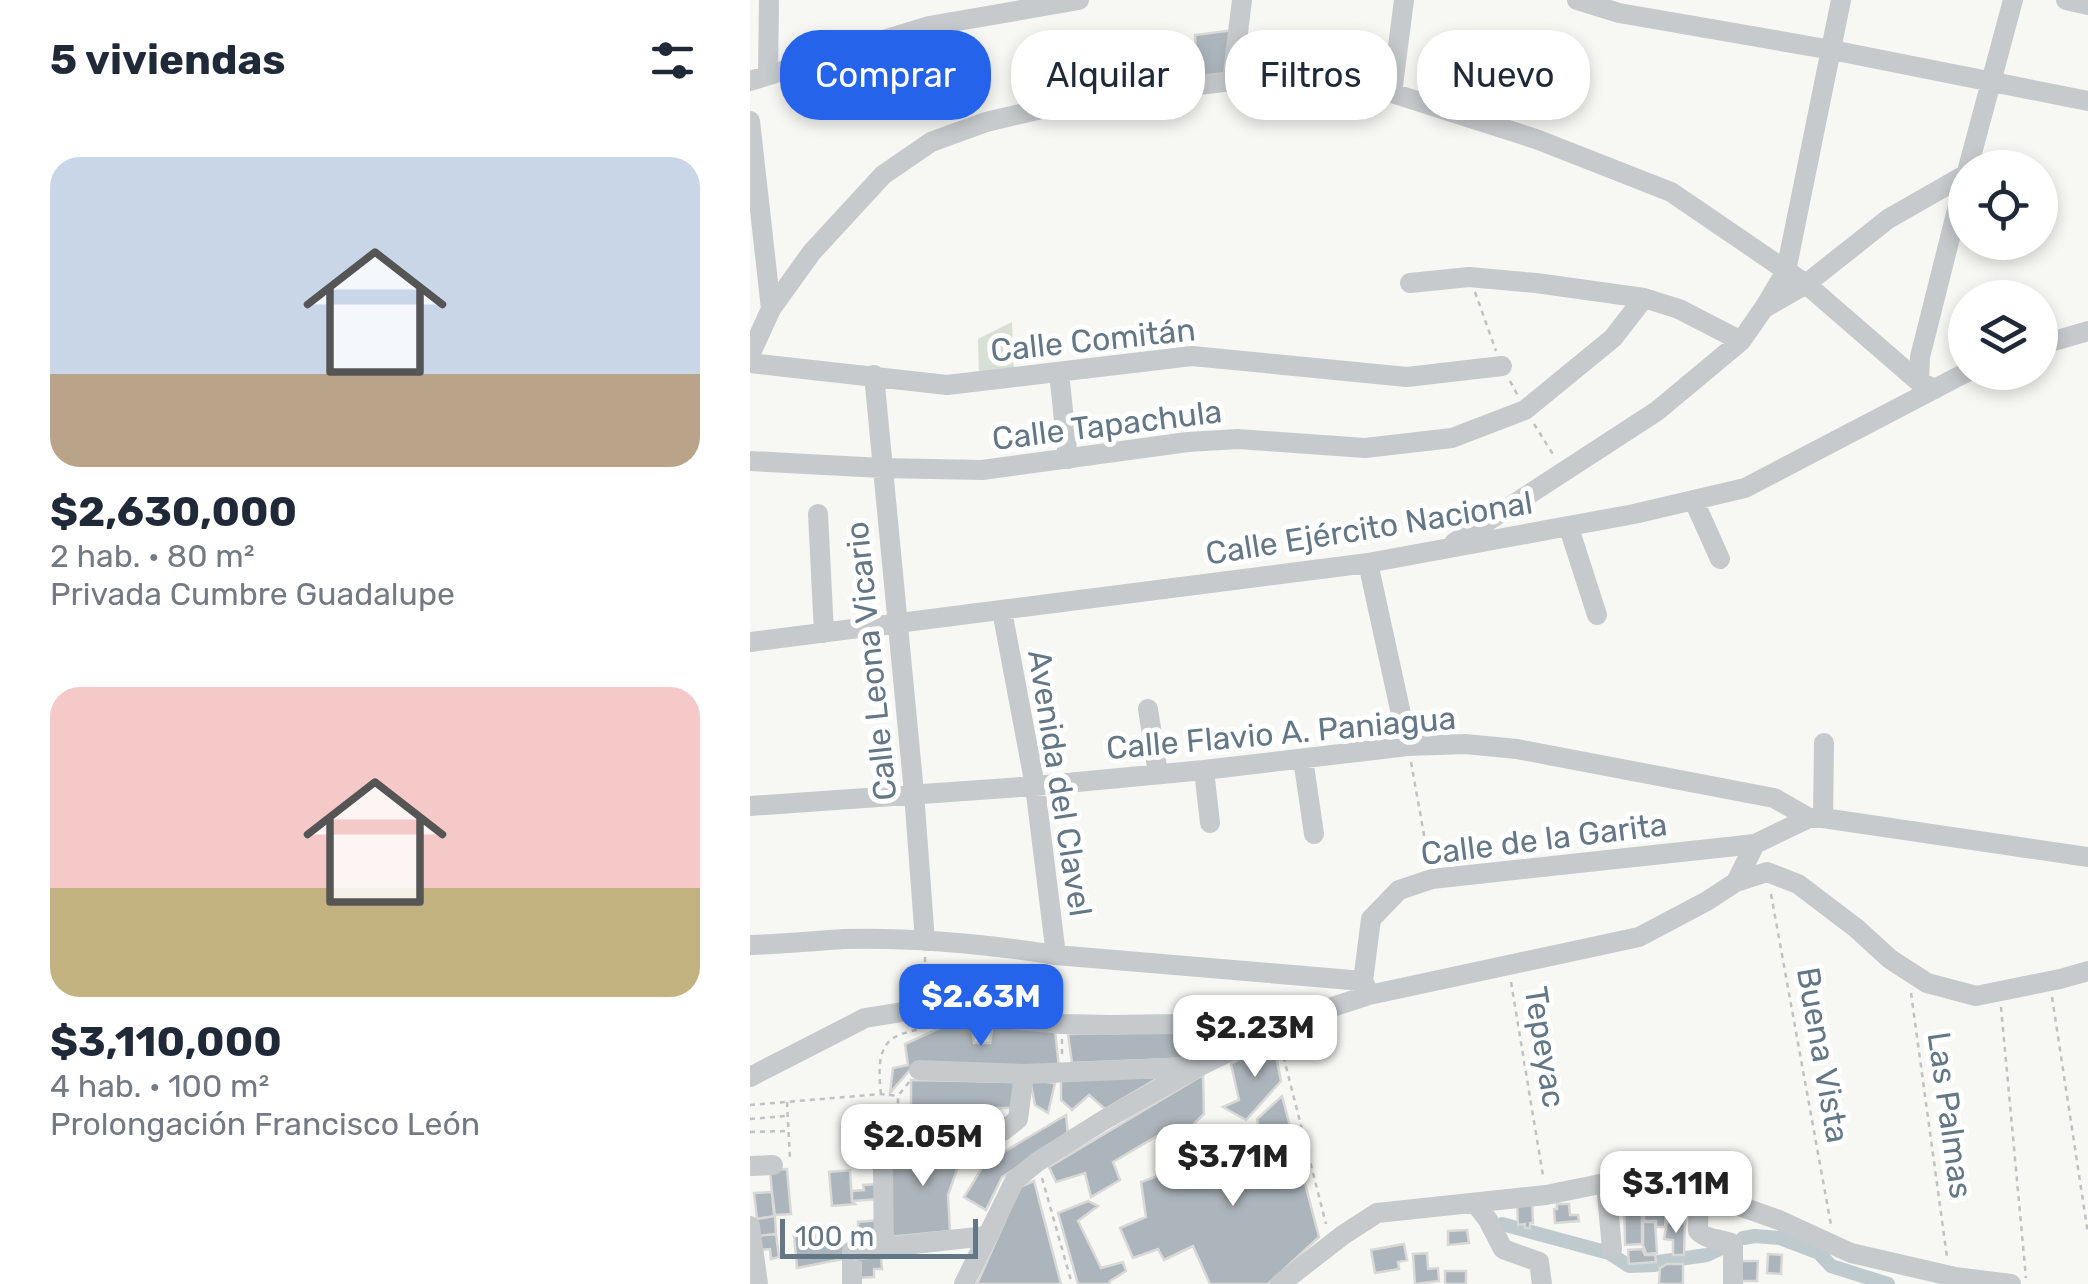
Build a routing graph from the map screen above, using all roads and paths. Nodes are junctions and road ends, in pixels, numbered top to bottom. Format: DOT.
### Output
graph roads {
  1 [pos="769,0"];
  2 [pos="1079,0"];
  3 [pos="1242,0"];
  4 [pos="1404,0"];
  5 [pos="1577,0"];
  6 [pos="1842,0"];
  7 [pos="2013,0"];
  8 [pos="2066,0"];
  9 [pos="2088,5"];
  10 [pos="1626,6"];
  11 [pos="1238,30"];
  12 [pos="1832,50"];
  13 [pos="1397,54"];
  14 [pos="759,78"];
  15 [pos="1225,81"];
  16 [pos="1992,81"];
  17 [pos="1397,95"];
  18 [pos="2088,101"];
  19 [pos="750,121"];
  20 [pos="1973,150"];
  21 [pos="1948,185"];
  22 [pos="1948,245"];
  23 [pos="1786,270"];
  24 [pos="1410,283"];
  25 [pos="1806,284"];
  26 [pos="1644,298"];
  27 [pos="1764,308"];
  28 [pos="770,309"];
  29 [pos="2088,331"];
  30 [pos="2058,339"];
  31 [pos="1740,341"];
  32 [pos="750,355"];
  33 [pos="750,363"];
  34 [pos="1502,366"];
  35 [pos="1060,372"];
  36 [pos="874,376"];
  37 [pos="1948,378"];
  38 [pos="1927,385"];
  39 [pos="1068,459"];
  40 [pos="750,461"];
  41 [pos="882,468"];
  42 [pos="1694,500"];
  43 [pos="818,514"];
  44 [pos="1569,528"];
  45 [pos="1444,550"];
  46 [pos="1720,559"];
  47 [pos="1368,563"];
  48 [pos="1002,611"];
  49 [pos="1598,615"];
  50 [pos="898,624"];
  51 [pos="824,633"];
  52 [pos="750,642"];
  53 [pos="1148,709"];
  54 [pos="1824,743"];
  55 [pos="1408,746"];
  56 [pos="1303,758"];
  57 [pos="1204,770"];
  58 [pos="1158,774"];
  59 [pos="1035,786"];
  60 [pos="914,794"];
  61 [pos="750,806"];
  62 [pos="1816,818"];
  63 [pos="1210,823"];
  64 [pos="1314,834"];
  65 [pos="1756,844"];
  66 [pos="2088,857"];
  67 [pos="1769,872"];
  68 [pos="1432,879"];
  69 [pos="1736,882"];
  70 [pos="925,942"];
  71 [pos="750,945"];
  72 [pos="1056,955"];
  73 [pos="1509,965"];
  74 [pos="1908,970"];
  75 [pos="2088,971"];
  76 [pos="2050,980"];
  77 [pos="1366,988"];
  78 [pos="1999,991"];
  79 [pos="920,1010"];
  80 [pos="1320,1011"];
  81 [pos="1062,1024"];
  82 [pos="1277,1028"];
  83 [pos="1198,1067"];
  84 [pos="918,1070"];
  85 [pos="1062,1073"];
  86 [pos="1024,1074"];
  87 [pos="750,1078"];
  88 [pos="881,1094"];
  89 [pos="898,1096"];
  90 [pos="787,1101"];
  91 [pos="750,1105"];
  92 [pos="788,1116"];
  93 [pos="750,1119"];
  94 [pos="788,1130"];
  95 [pos="750,1132"];
  96 [pos="913,1137"];
  97 [pos="1037,1162"];
  98 [pos="781,1164"];
  99 [pos="750,1166"];
  100 [pos="1606,1183"];
  101 [pos="1699,1192"];
  102 [pos="1546,1195"];
  103 [pos="1475,1203"];
  104 [pos="750,1226"];
  105 [pos="2088,1234"];
  106 [pos="986,1236"];
  107 [pos="1331,1245"];
  108 [pos="1834,1245"];
  109 [pos="884,1248"];
  110 [pos="1612,1249"];
  111 [pos="1957,1276"];
  112 [pos="758,1284"];
  113 [pos="852,1284"];
  114 [pos="964,1284"];
  115 [pos="1072,1284"];
  116 [pos="1280,1284"];
  117 [pos="1542,1284"];
  118 [pos="1733,1284"];
  119 [pos="2012,1284"];
  120 [pos="2026,1284"];
  1 -- 14 [label="street"];
  2 -- 14 [label="street"];
  3 -- 11 [label="street"];
  4 -- 13 [label="street"];
  5 -- 10 [label="street"];
  6 -- 12 [label="street"];
  7 -- 16 [label="street"];
  8 -- 9 [label="street"];
  10 -- 12 [label="street"];
  12 -- 16 [label="street"];
  12 -- 23 [label="street"];
  15 -- 28 [label="street"];
  16 -- 18 [label="street"];
  16 -- 20 [label="street"];
  17 -- 23 [label="street"];
  19 -- 28 [label="street"];
  21 -- 25 [label="street"];
  22 -- 38 [label="street"];
  23 -- 25 [label="street"];
  23 -- 27 [label="street"];
  24 -- 26 [label="street"];
  25 -- 27 [label="street"];
  25 -- 38 [label="street"];
  26 -- 31 [label="street"];
  26 -- 39 [label="street, Calle Tapachula"];
  27 -- 31 [label="street"];
  28 -- 32 [label="street"];
  29 -- 30 [label="street"];
  31 -- 45 [label="street"];
  33 -- 36 [label="street, Calle Comitán"];
  34 -- 35 [label="street, Calle Comitán"];
  35 -- 36 [label="street, Calle Comitán"];
  35 -- 39 [label="street"];
  36 -- 41 [label="street, Calle Leona Vicario"];
  37 -- 38 [label="street, Calle Ejército Nacional"];
  38 -- 42 [label="street, Calle Ejército Nacional"];
  39 -- 41 [label="street, Calle Tapachula"];
  40 -- 41 [label="street, Calle Tapachula"];
  41 -- 50 [label="street, Calle Leona Vicario"];
  42 -- 44 [label="street, Calle Ejército Nacional"];
  42 -- 46 [label="street"];
  43 -- 51 [label="street"];
  44 -- 45 [label="street, Calle Ejército Nacional"];
  44 -- 49 [label="street"];
  45 -- 47 [label="street, Calle Ejército Nacional"];
  47 -- 48 [label="street, Calle Ejército Nacional"];
  47 -- 55 [label="street"];
  48 -- 50 [label="street, Calle Ejército Nacional"];
  48 -- 59 [label="street, Avenida del Clavel"];
  50 -- 51 [label="street, Calle Ejército Nacional"];
  50 -- 60 [label="street, Calle Leona Vicario"];
  51 -- 52 [label="street, Calle Ejército Nacional"];
  53 -- 58 [label="street"];
  54 -- 62 [label="street"];
  55 -- 56 [label="street, Calle Flavio A. Paniagua"];
  55 -- 62 [label="street, Calle Flavio A. Paniagua"];
  55 -- 68 [label="path"];
  56 -- 57 [label="street, Calle Flavio A. Paniagua"];
  56 -- 64 [label="street"];
  57 -- 58 [label="street, Calle Flavio A. Paniagua"];
  57 -- 63 [label="street"];
  58 -- 59 [label="street, Calle Flavio A. Paniagua"];
  59 -- 60 [label="street, Calle Flavio A. Paniagua"];
  59 -- 72 [label="street, Avenida del Clavel"];
  60 -- 61 [label="street, Calle Flavio A. Paniagua"];
  60 -- 70 [label="street, Calle Leona Vicario"];
  62 -- 65 [label="street, Calle de la Garita"];
  62 -- 66 [label="street"];
  65 -- 68 [label="street, Calle de la Garita"];
  65 -- 69 [label="street"];
  67 -- 69 [label="street"];
  67 -- 74 [label="street"];
  67 -- 108 [label="path, Buena Vista"];
  68 -- 77 [label="street, Calle de la Garita"];
  69 -- 73 [label="street"];
  70 -- 71 [label="street"];
  70 -- 72 [label="street"];
  70 -- 79 [label="path"];
  72 -- 77 [label="street"];
  72 -- 81 [label="path, Avenida del Clavel"];
  73 -- 77 [label="street"];
  73 -- 102 [label="path, Tepeyac"];
  74 -- 78 [label="street"];
  74 -- 111 [label="path, Las Palmas"];
  75 -- 76 [label="street"];
  76 -- 78 [label="street"];
  76 -- 105 [label="path"];
  77 -- 80 [label="street"];
  78 -- 120 [label="path"];
  79 -- 81 [label="street"];
  79 -- 87 [label="street"];
  79 -- 88 [label="path"];
  80 -- 81 [label="street"];
  80 -- 82 [label="street"];
  81 -- 85 [label="path, Avenida del Clavel"];
  82 -- 83 [label="street"];
  82 -- 107 [label="path"];
  83 -- 85 [label="street"];
  83 -- 97 [label="street"];
  84 -- 86 [label="street"];
  84 -- 89 [label="path"];
  85 -- 86 [label="street"];
  86 -- 96 [label="street"];
  88 -- 89 [label="path"];
  88 -- 90 [label="path"];
  89 -- 96 [label="path"];
  90 -- 91 [label="path"];
  90 -- 92 [label="path"];
  92 -- 93 [label="path"];
  92 -- 94 [label="path"];
  94 -- 95 [label="path"];
  94 -- 98 [label="path"];
  96 -- 109 [label="street"];
  97 -- 106 [label="street"];
  97 -- 115 [label="path"];
  98 -- 99 [label="street"];
  100 -- 101 [label="street"];
  100 -- 102 [label="street"];
  100 -- 110 [label="street"];
  101 -- 108 [label="street"];
  101 -- 118 [label="street"];
  102 -- 103 [label="street"];
  103 -- 107 [label="street"];
  103 -- 117 [label="street"];
  104 -- 112 [label="street"];
  106 -- 109 [label="street"];
  106 -- 114 [label="street"];
  107 -- 116 [label="street"];
  108 -- 111 [label="street"];
  109 -- 113 [label="street"];
  111 -- 119 [label="street"];
}
